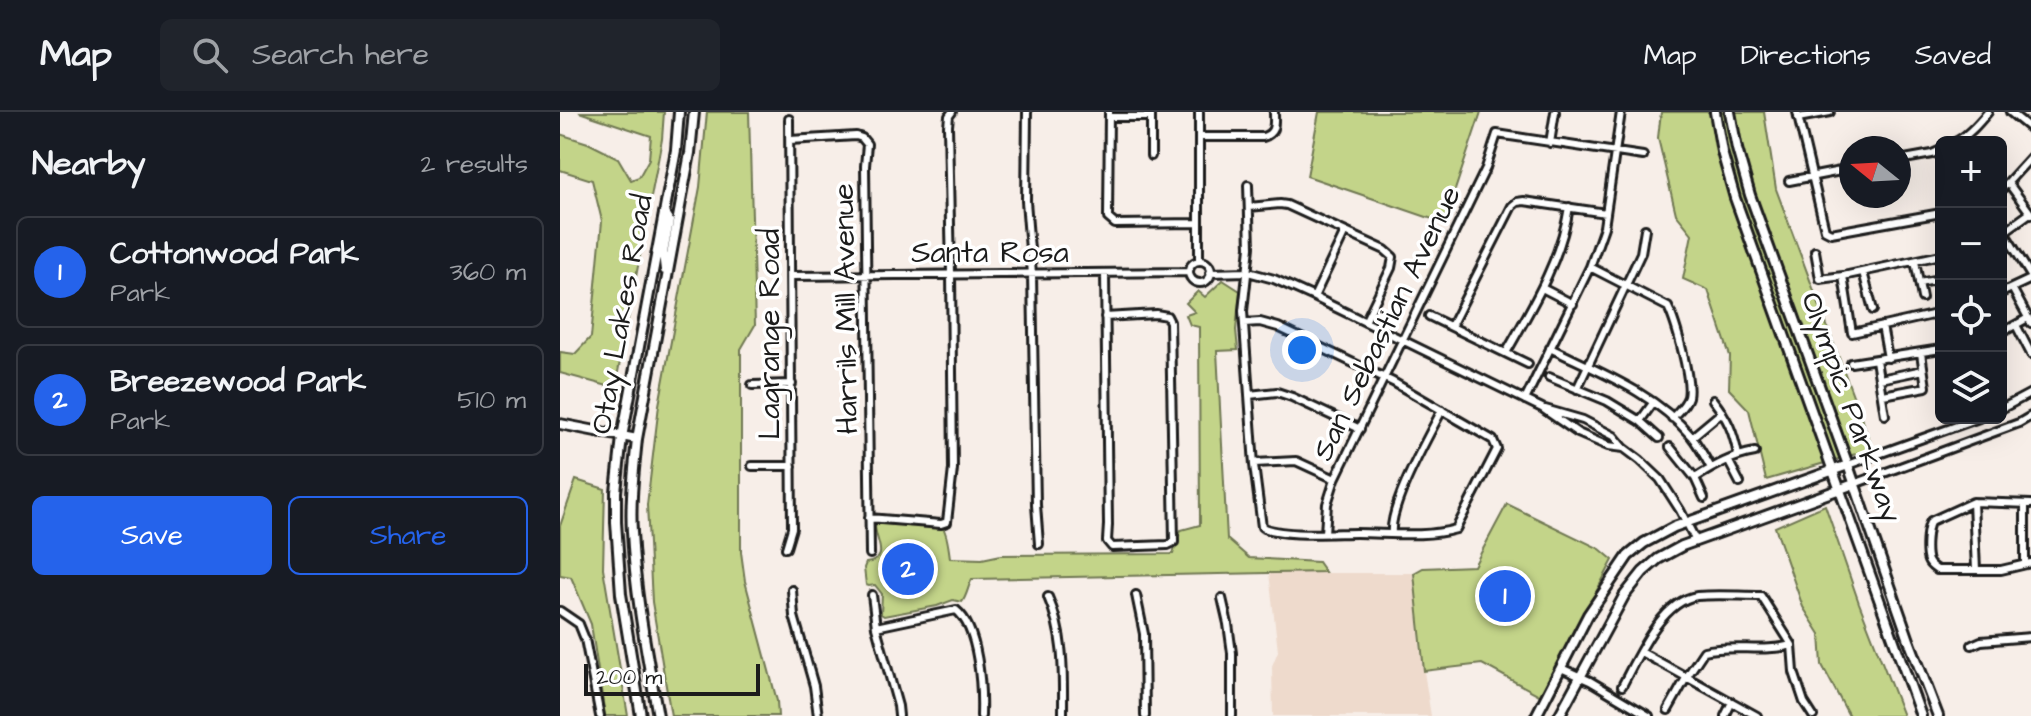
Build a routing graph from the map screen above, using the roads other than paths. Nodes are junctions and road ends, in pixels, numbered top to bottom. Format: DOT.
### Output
graph roads {
  1 [pos="679,112"];
  2 [pos="694,112"];
  3 [pos="1027,112"];
  4 [pos="1199,112"];
  5 [pos="1274,112"];
  6 [pos="1555,112"];
  7 [pos="1621,112"];
  8 [pos="1715,112"];
  9 [pos="1730,112"];
  10 [pos="1830,112"];
  11 [pos="1988,112"];
  12 [pos="2010,112"];
  13 [pos="950,114"];
  14 [pos="1109,114"];
  15 [pos="1151,115"];
  16 [pos="1797,115"];
  17 [pos="789,119"];
  18 [pos="2031,129"];
  19 [pos="1964,136"];
  20 [pos="1200,137"];
  21 [pos="790,140"];
  22 [pos="1550,143"];
  23 [pos="1615,152"];
  24 [pos="1935,153"];
  25 [pos="1151,156"];
  26 [pos="1643,156"];
  27 [pos="2031,157"];
  28 [pos="1911,158"];
  29 [pos="1839,171"];
  30 [pos="1812,177"];
  31 [pos="1789,181"];
  32 [pos="2009,184"];
  33 [pos="1248,185"];
  34 [pos="1249,207"];
  35 [pos="1569,207"];
  36 [pos="664,213"];
  37 [pos="1606,213"];
  38 [pos="1935,214"];
  39 [pos="2031,214"];
  40 [pos="1198,223"];
  41 [pos="1645,229"];
  42 [pos="2007,230"];
  43 [pos="1345,232"];
  44 [pos="2007,241"];
  45 [pos="1815,251"];
  46 [pos="1935,256"];
  47 [pos="1199,261"];
  48 [pos="1915,261"];
  49 [pos="1590,267"];
  50 [pos="1189,272"];
  51 [pos="1248,272"];
  52 [pos="1863,272"];
  53 [pos="1105,273"];
  54 [pos="1210,273"];
  55 [pos="951,274"];
  56 [pos="1032,274"];
  57 [pos="867,275"];
  58 [pos="792,276"];
  59 [pos="1843,276"];
  60 [pos="2031,277"];
  61 [pos="1936,280"];
  62 [pos="666,283"];
  63 [pos="1919,283"];
  64 [pos="1627,285"];
  65 [pos="1542,288"];
  66 [pos="2012,288"];
  67 [pos="2007,290"];
  68 [pos="1314,297"];
  69 [pos="1922,298"];
  70 [pos="1573,304"];
  71 [pos="1873,310"];
  72 [pos="1935,314"];
  73 [pos="1429,316"];
  74 [pos="1105,317"];
  75 [pos="2030,320"];
  76 [pos="1365,322"];
  77 [pos="1244,323"];
  78 [pos="2016,325"];
  79 [pos="1451,326"];
  80 [pos="1882,326"];
  81 [pos="2007,330"];
  82 [pos="2031,336"];
  83 [pos="1403,340"];
  84 [pos="2023,340"];
  85 [pos="1550,348"];
  86 [pos="1935,350"];
  87 [pos="1506,353"];
  88 [pos="1921,353"];
  89 [pos="2031,354"];
  90 [pos="1888,358"];
  91 [pos="1876,360"];
  92 [pos="1851,363"];
  93 [pos="1528,364"];
  94 [pos="1588,367"];
  95 [pos="1923,370"];
  96 [pos="1384,377"];
  97 [pos="1549,377"];
  98 [pos="1880,379"];
  99 [pos="792,384"];
  100 [pos="752,385"];
  101 [pos="1577,389"];
  102 [pos="2031,393"];
  103 [pos="1249,395"];
  104 [pos="1883,395"];
  105 [pos="1525,400"];
  106 [pos="1713,400"];
  107 [pos="1653,403"];
  108 [pos="2007,406"];
  109 [pos="1542,408"];
  110 [pos="1442,410"];
  111 [pos="1722,412"];
  112 [pos="1885,415"];
  113 [pos="2031,416"];
  114 [pos="1672,418"];
  115 [pos="1640,421"];
  116 [pos="560,424"];
  117 [pos="1962,424"];
  118 [pos="1360,429"];
  119 [pos="622,437"];
  120 [pos="1692,437"];
  121 [pos="1659,438"];
  122 [pos="637,439"];
  123 [pos="1670,447"];
  124 [pos="1624,448"];
  125 [pos="1755,452"];
  126 [pos="1738,455"];
  127 [pos="1728,460"];
  128 [pos="1254,463"];
  129 [pos="1848,465"];
  130 [pos="752,466"];
  131 [pos="792,466"];
  132 [pos="1711,468"];
  133 [pos="1832,471"];
  134 [pos="1695,478"];
  135 [pos="1335,479"];
  136 [pos="1740,483"];
  137 [pos="1854,484"];
  138 [pos="1839,490"];
  139 [pos="1704,498"];
  140 [pos="1973,502"];
  141 [pos="2028,504"];
  142 [pos="869,518"];
  143 [pos="1687,522"];
  144 [pos="1325,533"];
  145 [pos="1392,533"];
  146 [pos="1696,541"];
  147 [pos="1039,544"];
  148 [pos="786,548"];
  149 [pos="870,554"];
  150 [pos="2028,564"];
  151 [pos="1976,570"];
  152 [pos="792,590"];
  153 [pos="872,595"];
  154 [pos="1136,595"];
  155 [pos="1048,597"];
  156 [pos="1222,598"];
  157 [pos="560,611"];
  158 [pos="876,627"];
  159 [pos="2031,637"];
  160 [pos="1792,645"];
  161 [pos="1972,645"];
  162 [pos="1641,652"];
  163 [pos="1561,668"];
  164 [pos="1580,676"];
  165 [pos="1686,678"];
  166 [pos="1622,686"];
  167 [pos="1732,702"];
  168 [pos="1668,710"];
  169 [pos="600,716"];
  170 [pos="641,716"];
  171 [pos="658,716"];
  172 [pos="818,716"];
  173 [pos="899,716"];
  174 [pos="981,716"];
  175 [pos="1063,716"];
  176 [pos="1145,716"];
  177 [pos="1232,716"];
  178 [pos="1536,716"];
  179 [pos="1559,716"];
  180 [pos="1649,716"];
  181 [pos="1725,716"];
  182 [pos="1757,716"];
  183 [pos="1813,716"];
  184 [pos="1921,716"];
  185 [pos="1938,716"];
  1 -- 36 [label="main road, Otay Lakes Road"];
  2 -- 62 [label="main road, Otay Lakes Road"];
  3 -- 56 [label="street"];
  4 -- 20 [label="street"];
  5 -- 20 [label="street"];
  6 -- 22 [label="street"];
  7 -- 23 [label="street"];
  8 -- 133 [label="main road, Olympic Parkway"];
  9 -- 129 [label="main road, Olympic Parkway"];
  10 -- 16 [label="street"];
  11 -- 19 [label="street"];
  12 -- 18 [label="street"];
  13 -- 55 [label="street"];
  14 -- 15 [label="street"];
  14 -- 40 [label="street"];
  15 -- 25 [label="street"];
  16 -- 30 [label="street"];
  17 -- 21 [label="street, Lagrange Road"];
  20 -- 40 [label="street"];
  21 -- 57 [label="street, Harrils Mill Avenue"];
  21 -- 58 [label="street, Lagrange Road"];
  22 -- 23 [label="street"];
  22 -- 83 [label="street, San Sebastian Avenue"];
  23 -- 26 [label="street"];
  23 -- 37 [label="street"];
  24 -- 28 [label="street"];
  27 -- 32 [label="street"];
  29 -- 30 [label="street"];
  30 -- 31 [label="street"];
  30 -- 38 [label="street"];
  32 -- 39 [label="street"];
  33 -- 34 [label="street"];
  34 -- 43 [label="street"];
  34 -- 51 [label="street"];
  35 -- 37 [label="street"];
  35 -- 65 [label="street"];
  35 -- 79 [label="street"];
  36 -- 62 [label="main road"];
  36 -- 119 [label="main road, Otay Lakes Road"];
  37 -- 49 [label="street"];
  39 -- 42 [label="street"];
  40 -- 47 [label="street"];
  41 -- 64 [label="street"];
  43 -- 68 [label="street"];
  43 -- 76 [label="street"];
  44 -- 60 [label="street"];
  45 -- 59 [label="street"];
  46 -- 48 [label="street"];
  47 -- 50 [label="street"];
  47 -- 54 [label="street"];
  48 -- 52 [label="street"];
  48 -- 63 [label="street"];
  49 -- 64 [label="street"];
  49 -- 70 [label="street"];
  50 -- 53 [label="street, Santa Rosa"];
  50 -- 54 [label="street"];
  51 -- 54 [label="street"];
  51 -- 68 [label="street"];
  51 -- 77 [label="street"];
  52 -- 59 [label="street"];
  52 -- 71 [label="street"];
  53 -- 56 [label="street, Santa Rosa"];
  53 -- 74 [label="street"];
  55 -- 56 [label="street, Santa Rosa"];
  55 -- 57 [label="street, Santa Rosa"];
  55 -- 142 [label="street"];
  56 -- 147 [label="street"];
  57 -- 58 [label="street, Santa Rosa"];
  57 -- 142 [label="street, Harrils Mill Avenue"];
  58 -- 99 [label="street, Lagrange Road"];
  59 -- 80 [label="street"];
  60 -- 66 [label="street"];
  61 -- 63 [label="street"];
  62 -- 122 [label="main road, Otay Lakes Road"];
  63 -- 69 [label="street"];
  64 -- 94 [label="street"];
  64 -- 114 [label="street"];
  65 -- 70 [label="street"];
  65 -- 87 [label="street"];
  66 -- 67 [label="street"];
  66 -- 75 [label="street"];
  68 -- 76 [label="street"];
  70 -- 85 [label="street"];
  72 -- 80 [label="street"];
  73 -- 79 [label="street"];
  74 -- 74 [label="street"];
  75 -- 78 [label="street"];
  76 -- 83 [label="street"];
  77 -- 96 [label="street"];
  77 -- 103 [label="street"];
  78 -- 81 [label="street"];
  78 -- 84 [label="street"];
  79 -- 87 [label="street"];
  80 -- 90 [label="street"];
  82 -- 84 [label="street"];
  83 -- 96 [label="street, San Sebastian Avenue"];
  83 -- 105 [label="street"];
  84 -- 89 [label="street"];
  85 -- 94 [label="street"];
  85 -- 105 [label="street"];
  86 -- 88 [label="street"];
  87 -- 93 [label="street"];
  88 -- 90 [label="street"];
  88 -- 95 [label="street"];
  90 -- 91 [label="street"];
  91 -- 92 [label="street"];
  91 -- 98 [label="street"];
  94 -- 101 [label="street"];
  94 -- 107 [label="street"];
  95 -- 98 [label="street"];
  95 -- 104 [label="street"];
  96 -- 110 [label="street"];
  96 -- 118 [label="street, San Sebastian Avenue"];
  97 -- 101 [label="street"];
  98 -- 104 [label="street"];
  99 -- 100 [label="street"];
  99 -- 131 [label="street, Lagrange Road"];
  101 -- 115 [label="street"];
  102 -- 108 [label="street"];
  103 -- 118 [label="street"];
  103 -- 128 [label="street"];
  104 -- 112 [label="street"];
  105 -- 109 [label="street"];
  106 -- 111 [label="street"];
  107 -- 114 [label="street"];
  107 -- 115 [label="street"];
  109 -- 124 [label="street"];
  109 -- 124 [label="street"];
  110 -- 145 [label="street"];
  110 -- 145 [label="street"];
  111 -- 120 [label="street"];
  111 -- 126 [label="street"];
  113 -- 137 [label="street"];
  114 -- 120 [label="street"];
  115 -- 121 [label="street"];
  116 -- 119 [label="main road"];
  117 -- 129 [label="street"];
  118 -- 135 [label="street, San Sebastian Avenue"];
  119 -- 122 [label="main road"];
  119 -- 170 [label="main road, Otay Lakes Road"];
  120 -- 132 [label="street"];
  122 -- 171 [label="main road, Otay Lakes Road"];
  123 -- 134 [label="street"];
  124 -- 143 [label="street"];
  125 -- 126 [label="street"];
  126 -- 127 [label="street"];
  127 -- 132 [label="street"];
  127 -- 136 [label="street"];
  128 -- 135 [label="street"];
  128 -- 144 [label="street"];
  129 -- 133 [label="main road"];
  129 -- 137 [label="main road, Olympic Parkway"];
  130 -- 131 [label="street"];
  131 -- 148 [label="street, Lagrange Road"];
  132 -- 134 [label="street"];
  133 -- 138 [label="main road, Olympic Parkway"];
  133 -- 143 [label="main road"];
  134 -- 139 [label="street"];
  135 -- 144 [label="street, San Sebastian Avenue"];
  137 -- 138 [label="main road"];
  137 -- 185 [label="main road, Olympic Parkway"];
  138 -- 146 [label="main road"];
  138 -- 184 [label="main road, Olympic Parkway"];
  140 -- 141 [label="street"];
  140 -- 151 [label="street"];
  140 -- 151 [label="street"];
  141 -- 150 [label="street"];
  142 -- 149 [label="street, Harrils Mill Avenue"];
  143 -- 146 [label="street"];
  143 -- 163 [label="main road"];
  144 -- 145 [label="street"];
  146 -- 164 [label="main road"];
  150 -- 151 [label="street"];
  152 -- 172 [label="street"];
  153 -- 158 [label="street"];
  154 -- 176 [label="street"];
  155 -- 175 [label="street"];
  156 -- 177 [label="street"];
  157 -- 169 [label="street"];
  158 -- 173 [label="street"];
  158 -- 174 [label="street"];
  159 -- 161 [label="street"];
  160 -- 162 [label="street"];
  160 -- 165 [label="street"];
  160 -- 183 [label="street"];
  162 -- 165 [label="street"];
  162 -- 166 [label="street"];
  163 -- 164 [label="street"];
  163 -- 178 [label="main road"];
  164 -- 179 [label="main road"];
  164 -- 180 [label="street"];
  165 -- 167 [label="street"];
  165 -- 168 [label="street"];
  167 -- 181 [label="street"];
  167 -- 182 [label="street"];
}
